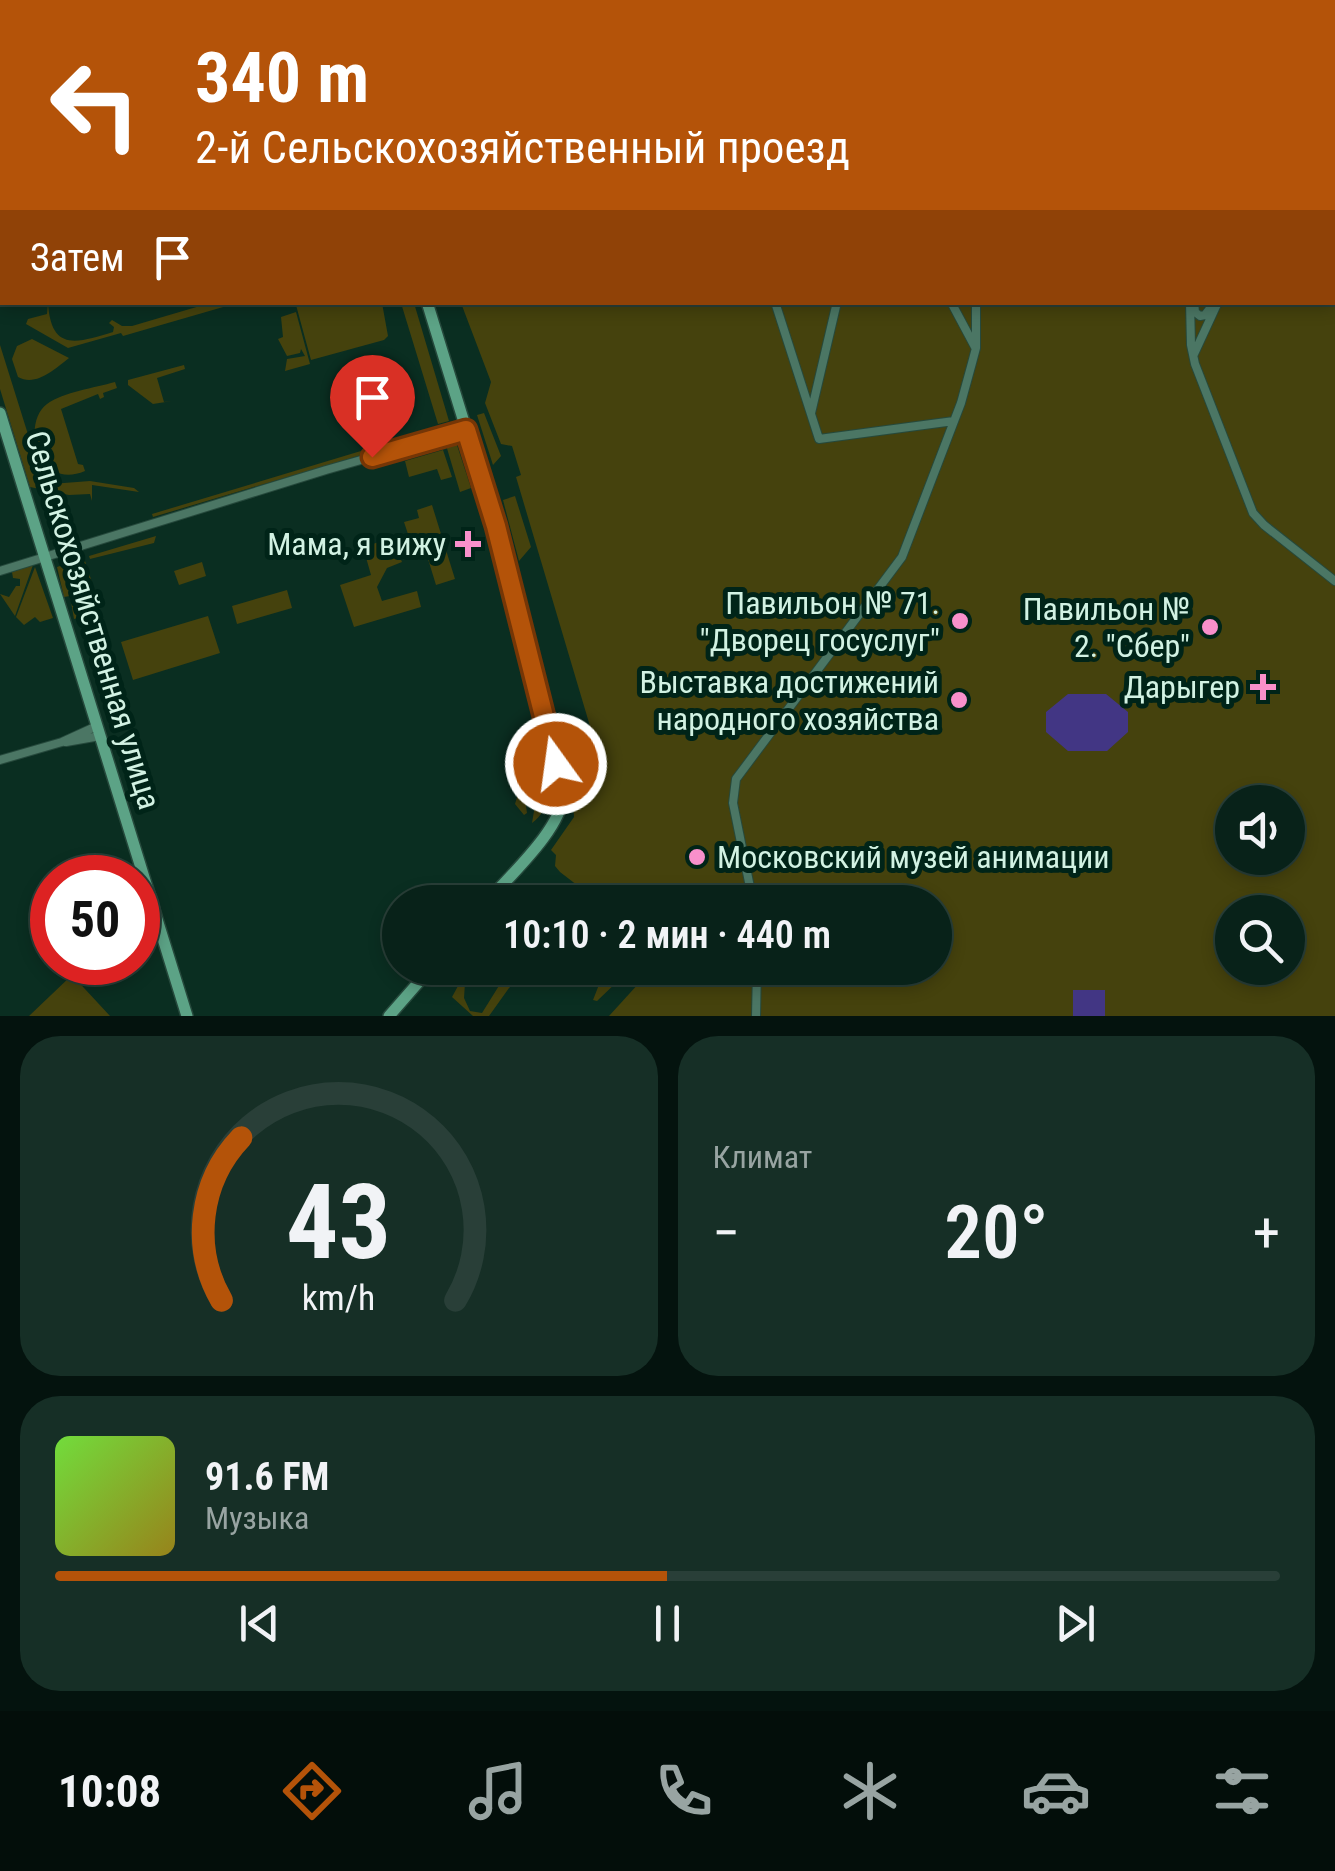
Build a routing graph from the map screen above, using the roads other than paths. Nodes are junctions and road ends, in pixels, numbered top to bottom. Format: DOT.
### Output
graph roads {
  1 [pos="429,305"];
  2 [pos="777,305"];
  3 [pos="835,305"];
  4 [pos="953,305"];
  5 [pos="976,305"];
  6 [pos="1192,305"];
  7 [pos="1193,305"];
  8 [pos="1212,305"];
  9 [pos="1214,305"];
  10 [pos="959,316"];
  11 [pos="976,316"];
  12 [pos="976,348"];
  13 [pos="1194,358"];
  14 [pos="0,412"];
  15 [pos="812,413"];
  16 [pos="954,422"];
  17 [pos="466,430"];
  18 [pos="44,556"];
  19 [pos="0,571"];
  20 [pos="1335,580"];
  21 [pos="98,731"];
  22 [pos="0,760"];
  23 [pos="501,885"];
  24 [pos="750,885"];
  25 [pos="416,985"];
  26 [pos="757,985"];
  27 [pos="187,1016"];
  28 [pos="390,1016"];
  29 [pos="756,1016"];
  1 -- 17 [label="main road"];
  2 -- 15 [label="street"];
  3 -- 15 [label="street"];
  4 -- 10 [label="street"];
  5 -- 11 [label="street"];
  6 -- 13 [label="street"];
  7 -- 8 [label="street"];
  9 -- 13 [label="street"];
  10 -- 11 [label="street"];
  10 -- 12 [label="street"];
  11 -- 12 [label="street"];
  12 -- 16 [label="street"];
  13 -- 20 [label="street"];
  14 -- 18 [label="main road, Сельскохозяйственная улица"];
  15 -- 16 [label="street"];
  16 -- 24 [label="street"];
  17 -- 18 [label="street"];
  17 -- 23 [label="main road"];
  18 -- 19 [label="street"];
  18 -- 21 [label="main road, Сельскохозяйственная улица"];
  21 -- 22 [label="street"];
  21 -- 27 [label="main road, Сельскохозяйственная улица"];
  25 -- 28 [label="main road"];
  26 -- 29 [label="street"];
}
